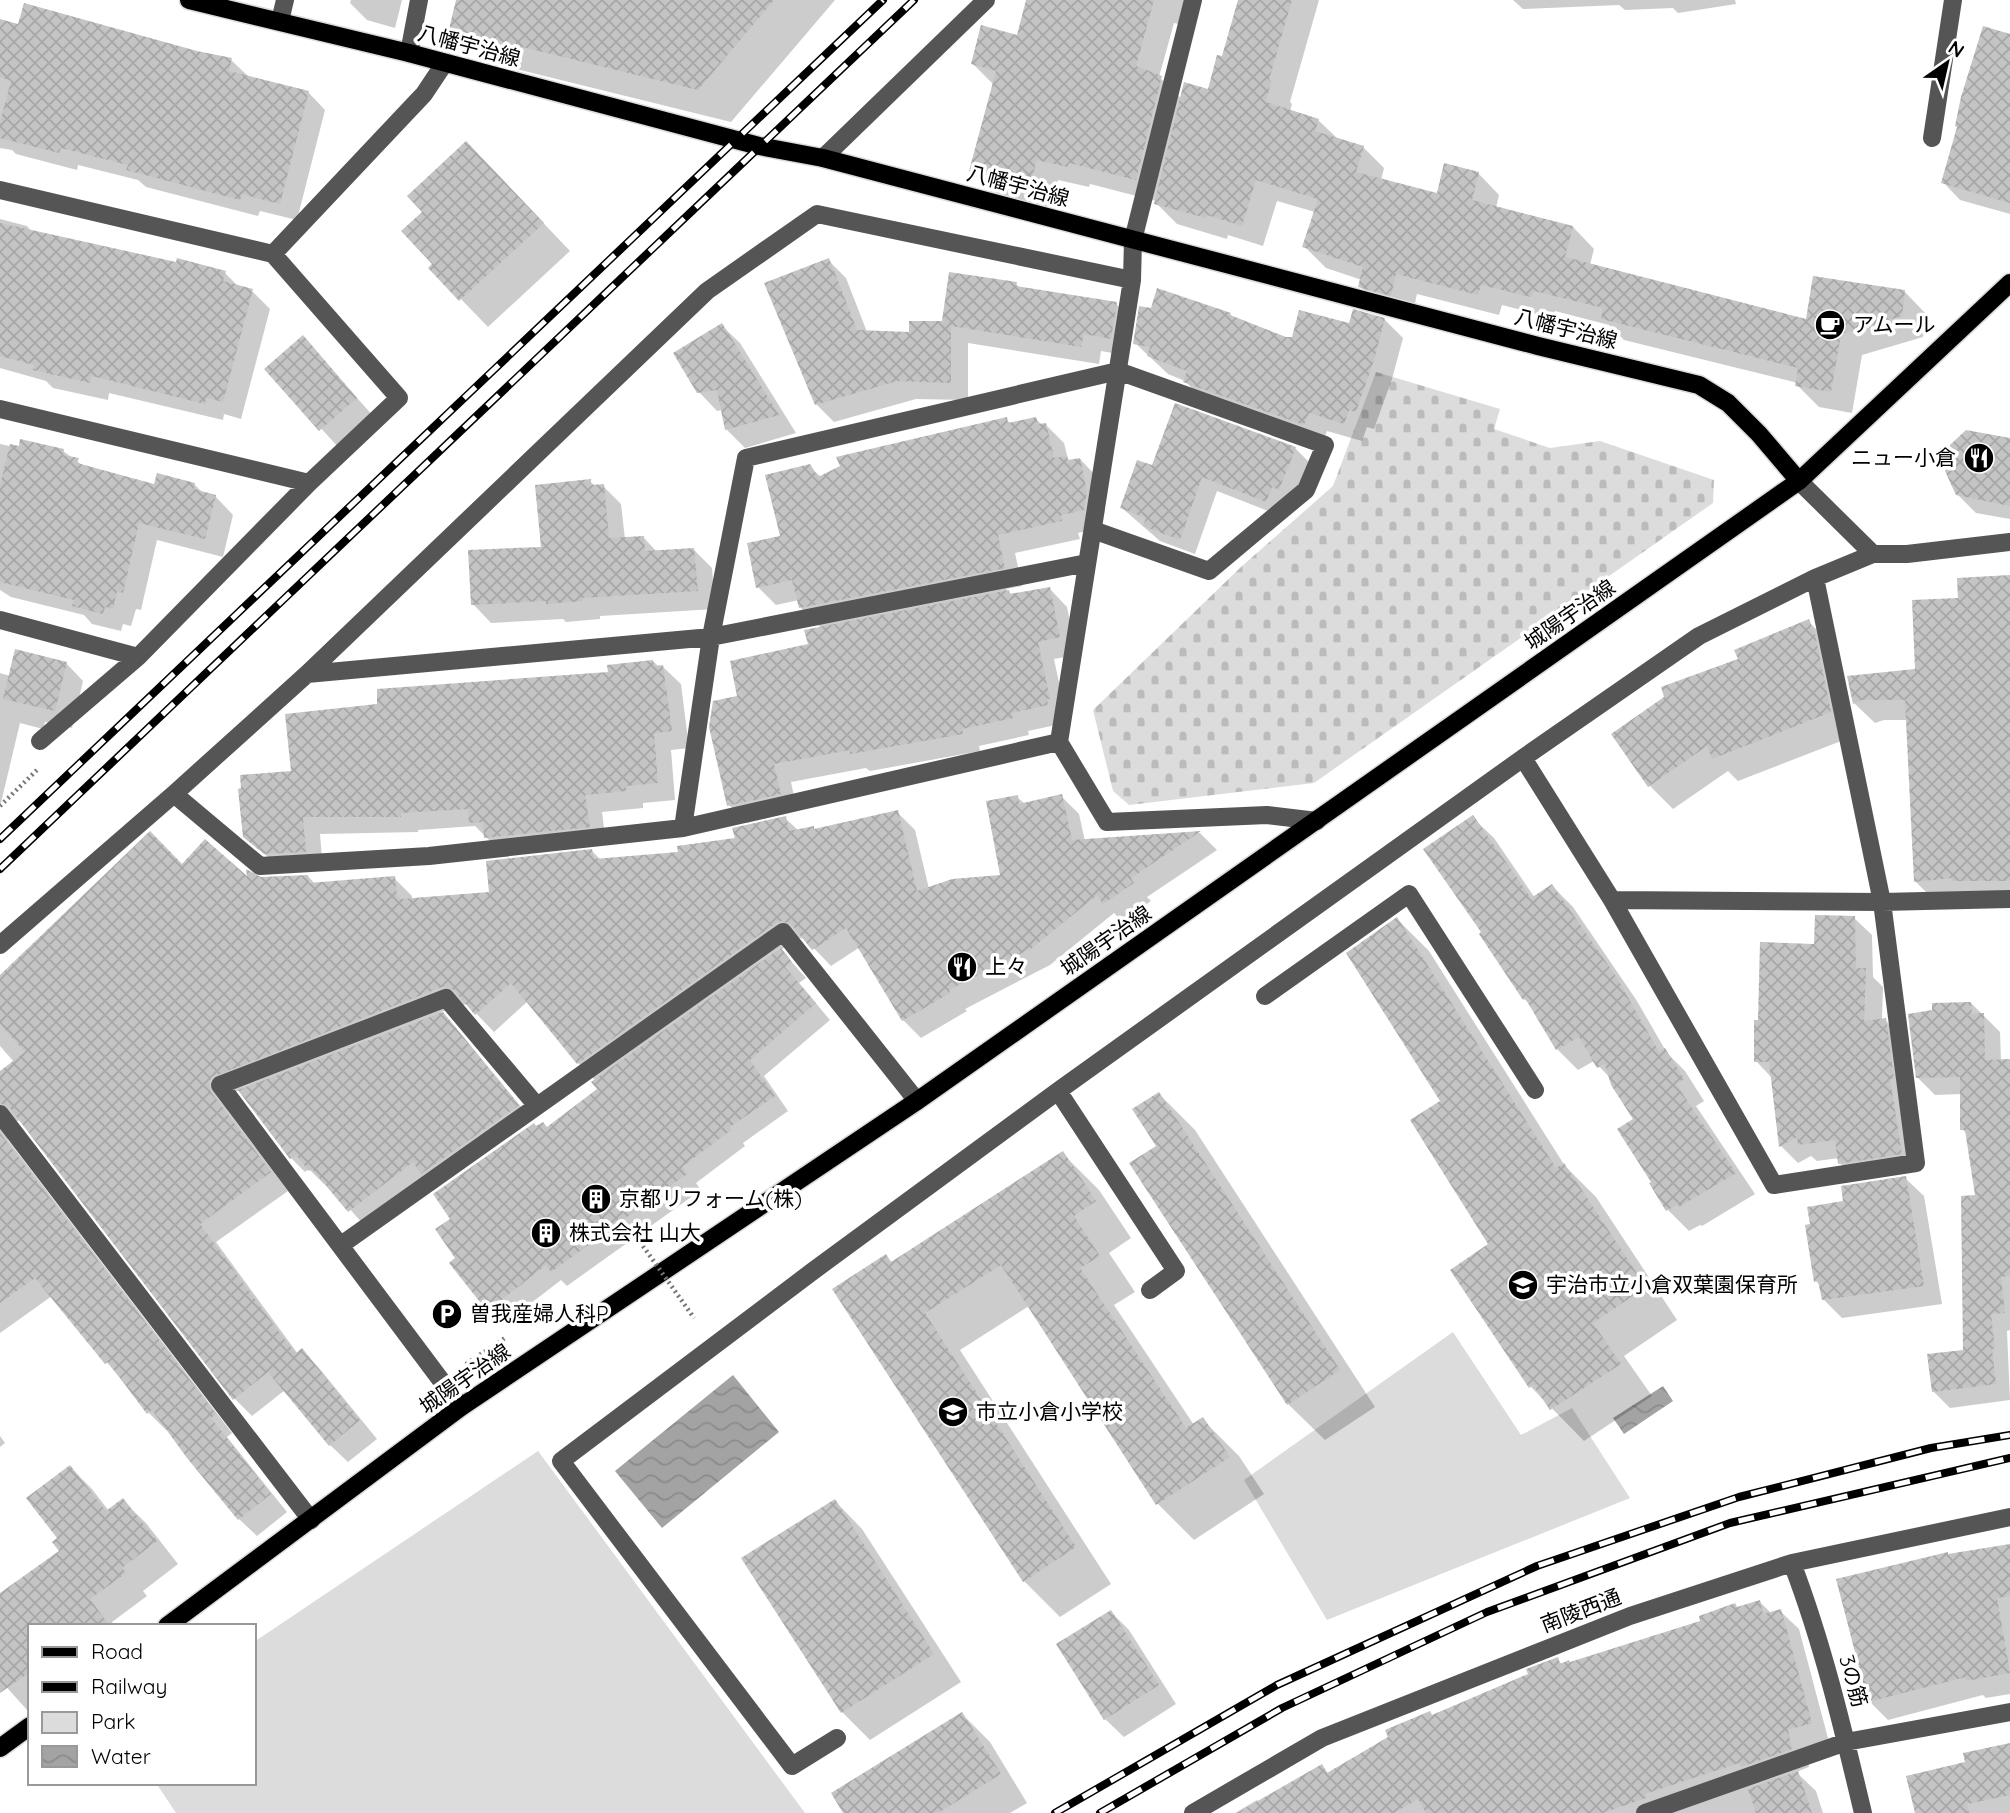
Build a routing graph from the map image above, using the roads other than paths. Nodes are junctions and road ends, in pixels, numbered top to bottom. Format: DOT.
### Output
graph roads {
  1 [pos="188,0"];
  2 [pos="285,0"];
  3 [pos="419,0"];
  4 [pos="986,0"];
  5 [pos="1193,0"];
  6 [pos="1953,0"];
  7 [pos="280,21"];
  8 [pos="409,53"];
  9 [pos="444,64"];
  10 [pos="1932,138"];
  11 [pos="823,158"];
  12 [pos="0,190"];
  13 [pos="1133,240"];
  14 [pos="274,254"];
  15 [pos="1132,280"];
  16 [pos="2010,283"];
  17 [pos="1118,371"];
  18 [pos="0,409"];
  19 [pos="1799,481"];
  20 [pos="309,483"];
  21 [pos="1093,530"];
  22 [pos="2010,542"];
  23 [pos="1873,554"];
  24 [pos="1087,563"];
  25 [pos="1815,578"];
  26 [pos="0,620"];
  27 [pos="711,637"];
  28 [pos="138,657"];
  29 [pos="307,674"];
  30 [pos="40,741"];
  31 [pos="1059,742"];
  32 [pos="1523,758"];
  33 [pos="174,794"];
  34 [pos="1317,821"];
  35 [pos="683,828"];
  36 [pos="2010,899"];
  37 [pos="1612,900"];
  38 [pos="1882,902"];
  39 [pos="0,944"];
  40 [pos="1265,996"];
  41 [pos="1535,1090"];
  42 [pos="1058,1091"];
  43 [pos="917,1101"];
  44 [pos="537,1106"];
  45 [pos="0,1114"];
  46 [pos="341,1245"];
  47 [pos="1150,1290"];
  48 [pos="461,1407"];
  49 [pos="2010,1517"];
  50 [pos="312,1520"];
  51 [pos="1792,1563"];
  52 [pos="170,1624"];
  53 [pos="2010,1712"];
  54 [pos="28,1727"];
  55 [pos="837,1738"];
  56 [pos="1846,1742"];
  57 [pos="0,1748"];
  58 [pos="1193,1813"];
  59 [pos="1645,1813"];
  60 [pos="1863,1813"];
  1 -- 7 [label="main road, 八幡宇治線"];
  2 -- 7 [label="street"];
  3 -- 8 [label="street"];
  4 -- 11 [label="street"];
  5 -- 13 [label="street"];
  6 -- 10 [label="street"];
  7 -- 8 [label="main road, 八幡宇治線"];
  8 -- 9 [label="main road, 八幡宇治線"];
  9 -- 11 [label="main road, 八幡宇治線"];
  9 -- 14 [label="street"];
  11 -- 13 [label="main road, 八幡宇治線"];
  12 -- 14 [label="street"];
  13 -- 15 [label="street"];
  13 -- 19 [label="main road, 八幡宇治線"];
  14 -- 20 [label="street"];
  15 -- 17 [label="street"];
  15 -- 29 [label="street"];
  16 -- 19 [label="main road, 城陽宇治線"];
  17 -- 21 [label="street"];
  17 -- 21 [label="street"];
  17 -- 27 [label="street"];
  18 -- 20 [label="street"];
  19 -- 23 [label="street"];
  19 -- 34 [label="main road, 城陽宇治線"];
  20 -- 28 [label="street"];
  21 -- 24 [label="street"];
  22 -- 23 [label="street"];
  23 -- 25 [label="street"];
  24 -- 27 [label="street"];
  24 -- 31 [label="street"];
  25 -- 32 [label="street"];
  25 -- 38 [label="street"];
  26 -- 28 [label="street"];
  27 -- 29 [label="street"];
  27 -- 35 [label="street"];
  28 -- 30 [label="street"];
  29 -- 33 [label="street"];
  31 -- 34 [label="street"];
  31 -- 35 [label="street"];
  32 -- 37 [label="street"];
  32 -- 42 [label="street"];
  33 -- 35 [label="street"];
  33 -- 39 [label="street"];
  34 -- 43 [label="main road, 城陽宇治線"];
  36 -- 38 [label="street"];
  37 -- 38 [label="street"];
  37 -- 38 [label="street"];
  40 -- 41 [label="street"];
  42 -- 47 [label="street"];
  42 -- 55 [label="street"];
  43 -- 44 [label="street"];
  43 -- 48 [label="main road, 城陽宇治線"];
  44 -- 46 [label="street"];
  44 -- 46 [label="street"];
  45 -- 50 [label="street"];
  46 -- 48 [label="street"];
  48 -- 50 [label="main road, 城陽宇治線"];
  49 -- 51 [label="street, 南陵西通"];
  50 -- 52 [label="main road, 城陽宇治線"];
  51 -- 56 [label="street, 3の筋"];
  51 -- 58 [label="street, 南陵西通"];
  53 -- 56 [label="street"];
  54 -- 57 [label="main road"];
  56 -- 59 [label="street"];
  56 -- 60 [label="street, 3の筋"];
}
